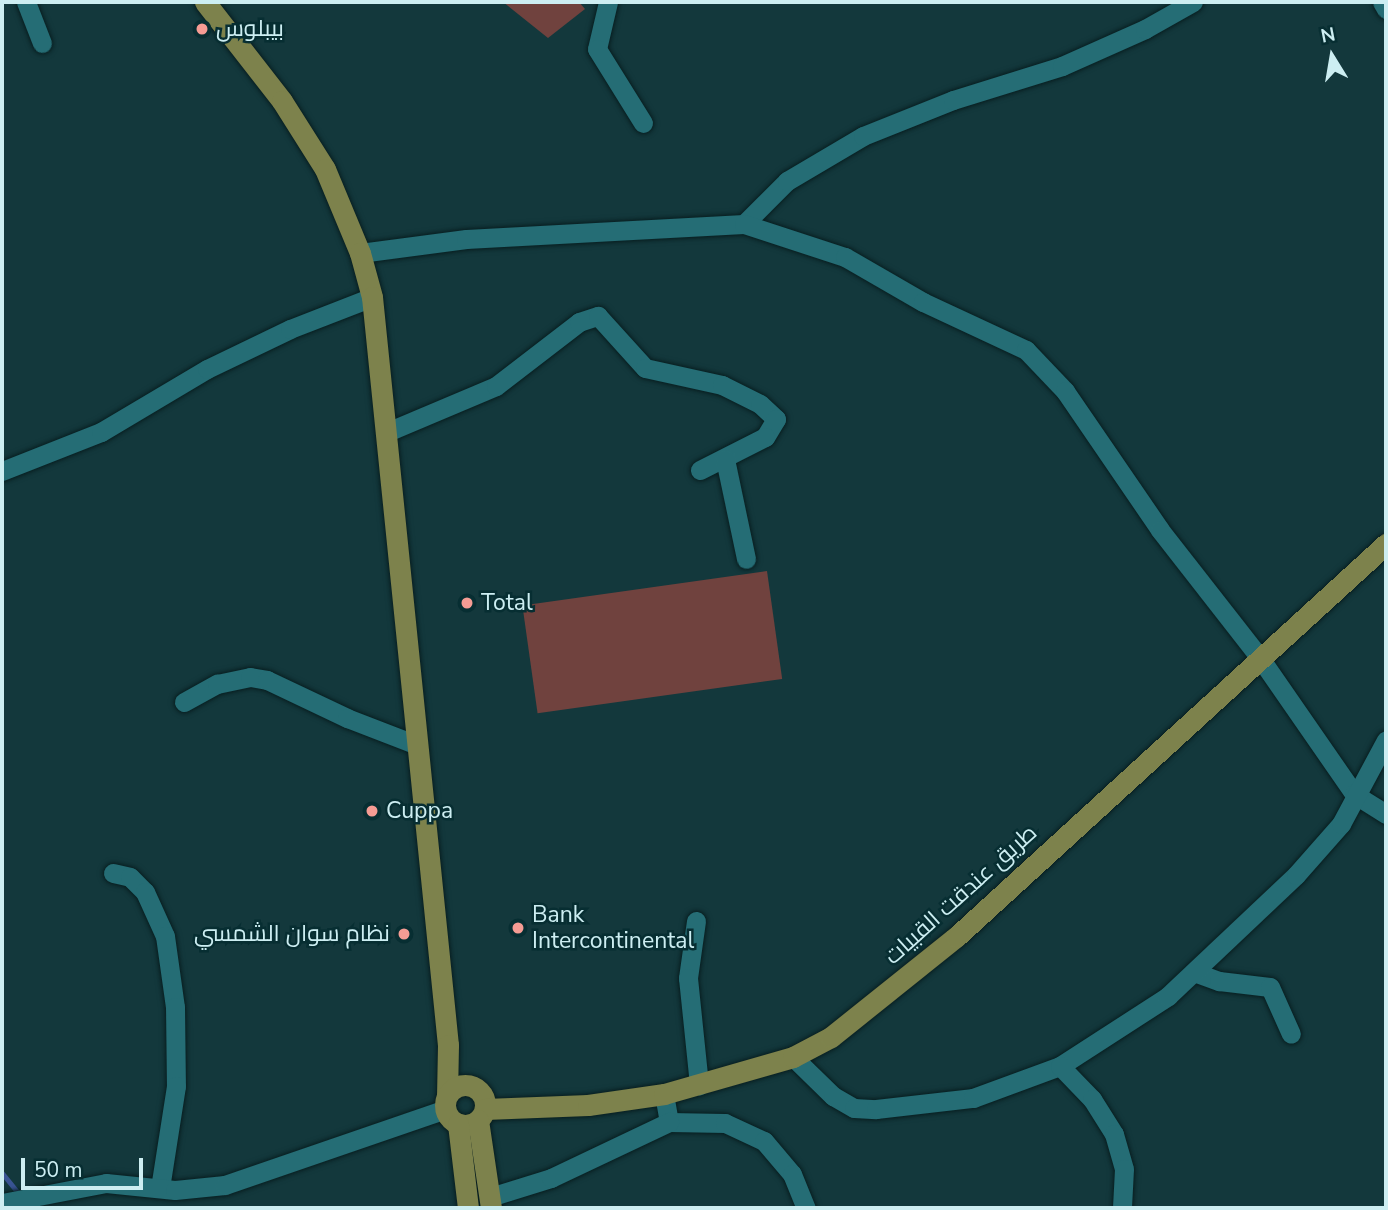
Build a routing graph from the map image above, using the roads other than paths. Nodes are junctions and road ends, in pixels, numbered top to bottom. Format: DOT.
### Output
graph roads {
  1 [pos="26,2"];
  2 [pos="205,2"];
  3 [pos="608,2"];
  4 [pos="1193,2"];
  5 [pos="1382,2"];
  6 [pos="1386,9"];
  7 [pos="42,43"];
  8 [pos="643,123"];
  9 [pos="744,224"];
  10 [pos="360,253"];
  11 [pos="373,297"];
  12 [pos="387,432"];
  13 [pos="725,459"];
  14 [pos="700,470"];
  15 [pos="2,471"];
  16 [pos="1386,544"];
  17 [pos="746,559"];
  18 [pos="1260,658"];
  19 [pos="184,702"];
  20 [pos="1386,740"];
  21 [pos="417,745"];
  22 [pos="1354,794"];
  23 [pos="1386,814"];
  24 [pos="113,873"];
  25 [pos="696,921"];
  26 [pos="1194,972"];
  27 [pos="1291,1034"];
  28 [pos="448,1045"];
  29 [pos="793,1058"];
  30 [pos="1060,1066"];
  31 [pos="699,1085"];
  32 [pos="664,1094"];
  33 [pos="463,1111"];
  34 [pos="668,1122"];
  35 [pos="160,1188"];
  36 [pos="2,1203"];
  37 [pos="491,1203"];
  38 [pos="468,1208"];
  39 [pos="806,1208"];
  40 [pos="1122,1208"];
  1 -- 7 [label="street"];
  2 -- 10 [label="main road"];
  3 -- 8 [label="street"];
  4 -- 9 [label="street"];
  5 -- 6 [label="street"];
  9 -- 10 [label="street"];
  9 -- 18 [label="street"];
  10 -- 11 [label="main road"];
  11 -- 12 [label="main road"];
  11 -- 15 [label="street"];
  12 -- 13 [label="street"];
  12 -- 21 [label="main road"];
  13 -- 14 [label="street"];
  13 -- 17 [label="street"];
  16 -- 18 [label="main road, طريق عندقت القبيات"];
  18 -- 22 [label="street"];
  18 -- 29 [label="main road, طريق عندقت القبيات"];
  19 -- 21 [label="street"];
  20 -- 22 [label="street"];
  21 -- 28 [label="main road"];
  22 -- 23 [label="street"];
  22 -- 26 [label="street"];
  24 -- 35 [label="street"];
  25 -- 31 [label="street"];
  26 -- 27 [label="street"];
  26 -- 30 [label="street"];
  28 -- 33 [label="main road"];
  28 -- 33 [label="main road"];
  29 -- 30 [label="street"];
  29 -- 31 [label="main road, طريق عندقت القبيات"];
  30 -- 40 [label="street"];
  31 -- 32 [label="main road, طريق عندقت القبيات"];
  32 -- 33 [label="main road, طريق عندقت القبيات"];
  32 -- 34 [label="street"];
  33 -- 35 [label="street"];
  33 -- 37 [label="main road"];
  33 -- 38 [label="main road"];
  34 -- 37 [label="street"];
  34 -- 39 [label="street"];
  35 -- 36 [label="street"];
}
